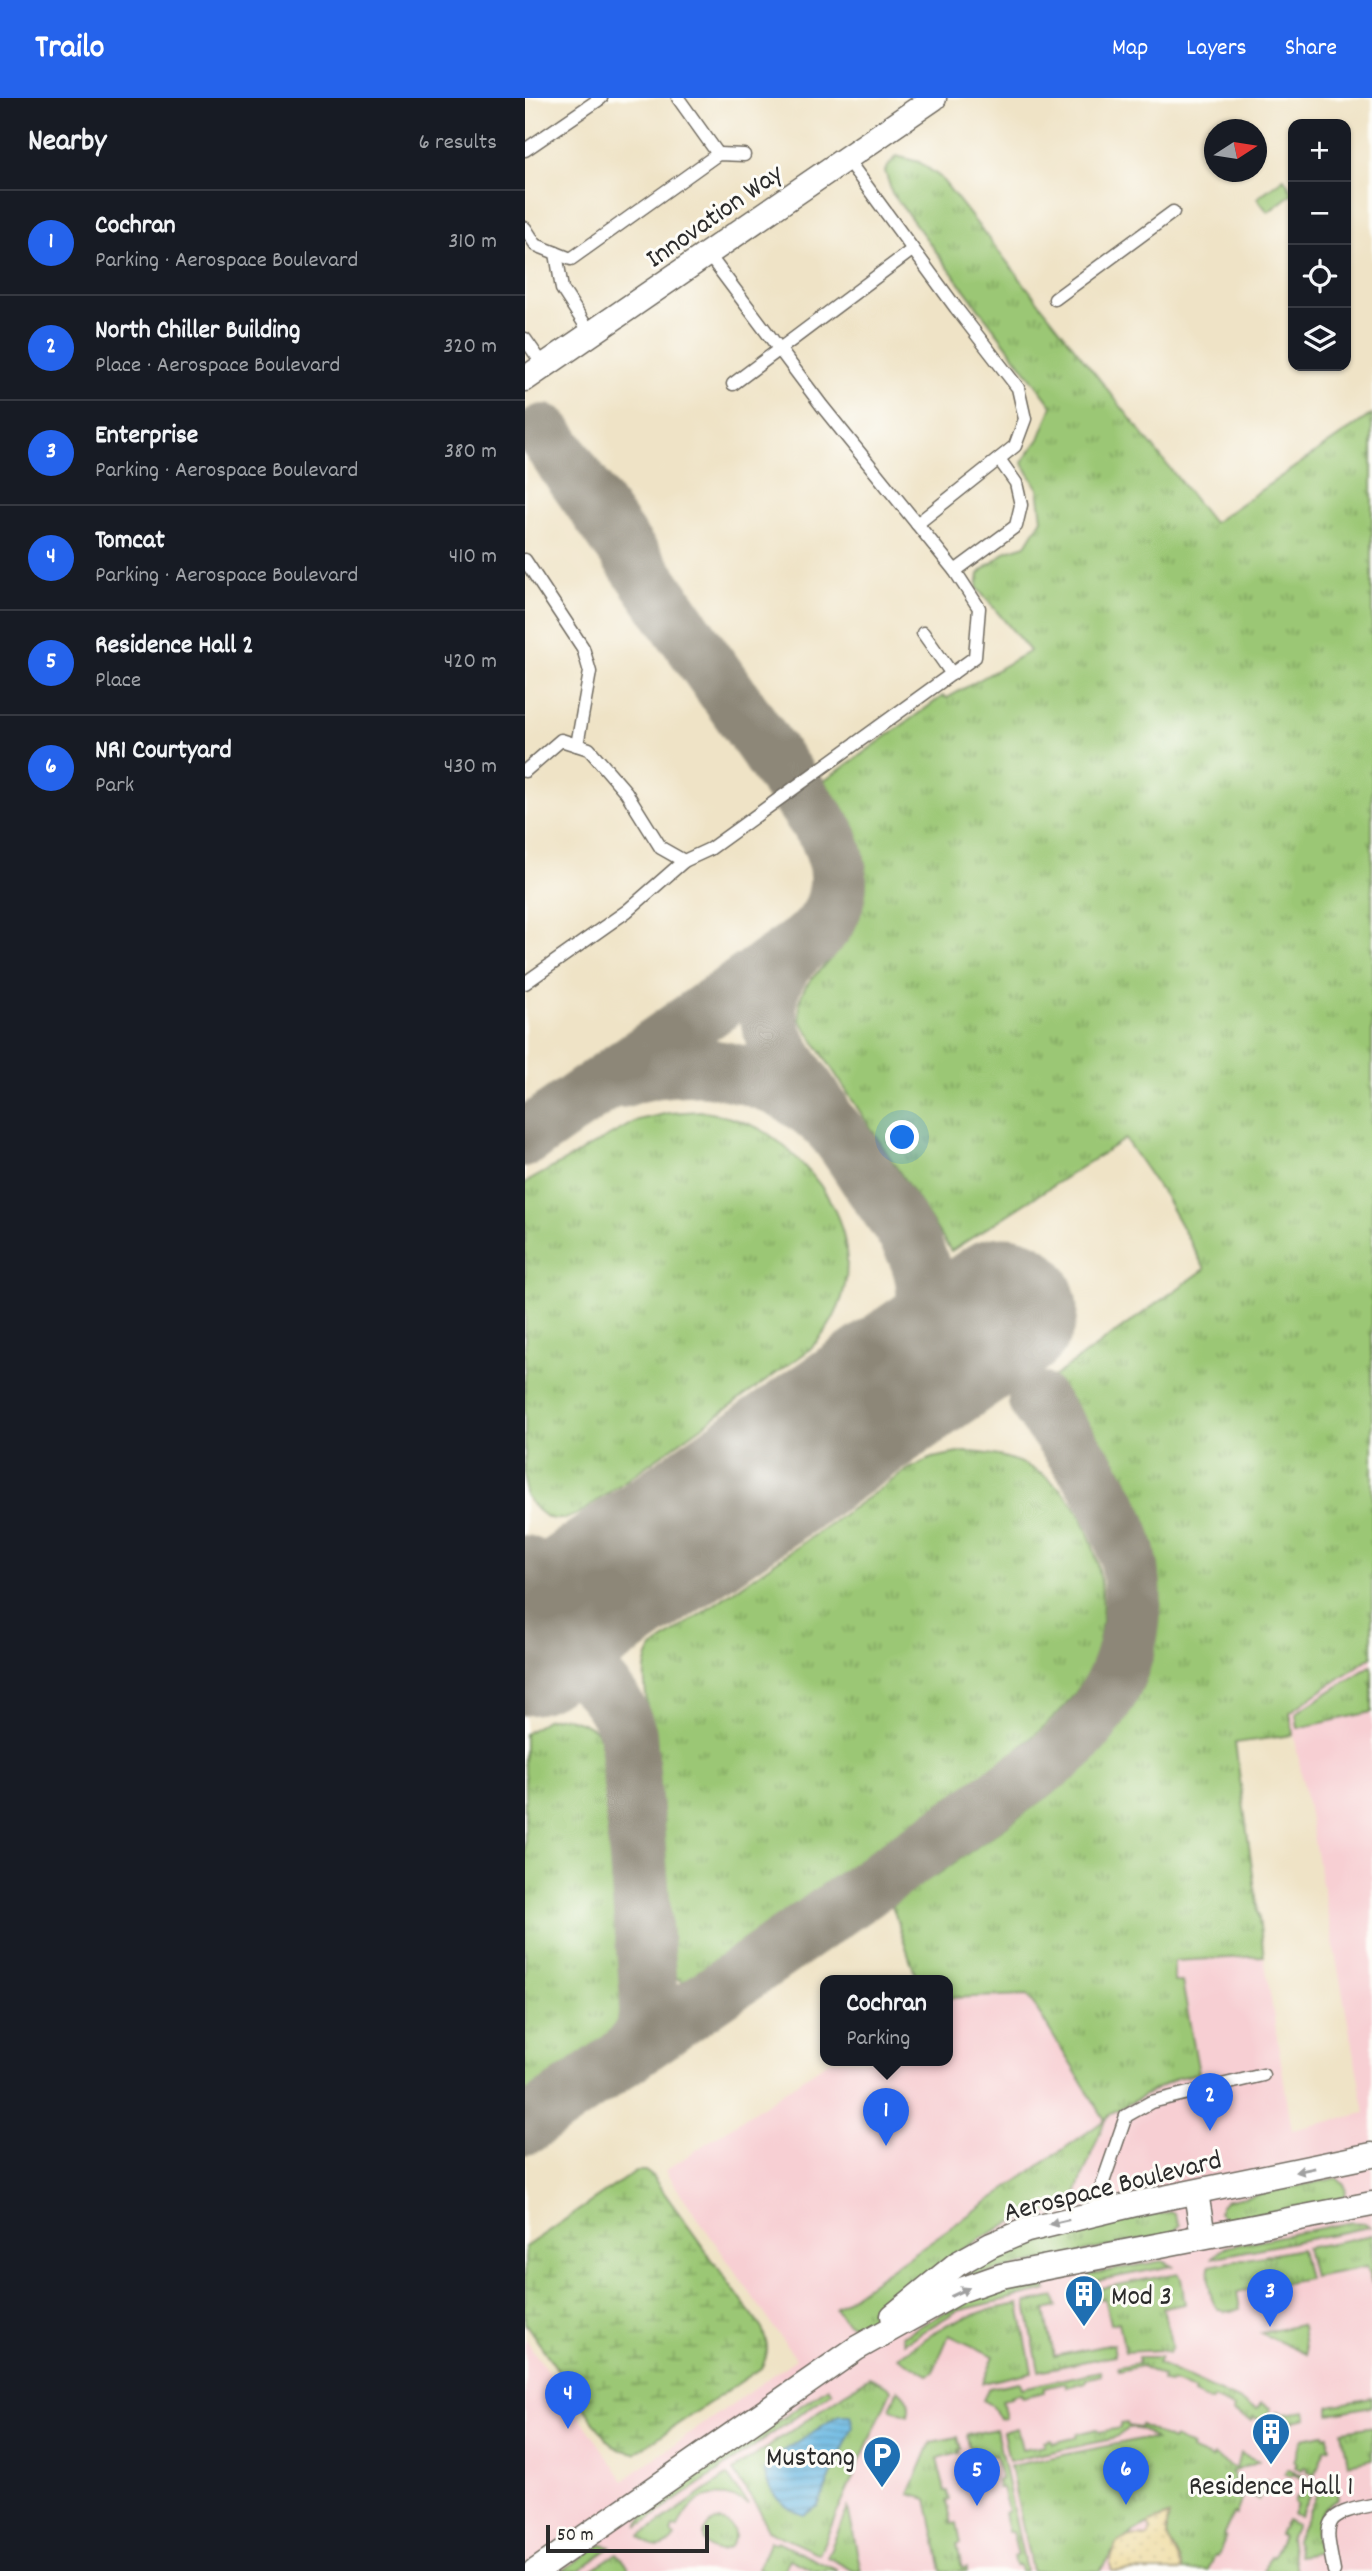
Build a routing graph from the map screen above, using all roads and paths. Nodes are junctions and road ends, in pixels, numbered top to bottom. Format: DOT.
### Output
graph roads {
  1 [pos="601,98"];
  2 [pos="678,98"];
  3 [pos="934,98"];
  4 [pos="525,150"];
  5 [pos="718,154"];
  6 [pos="744,155"];
  7 [pos="846,158"];
  8 [pos="1173,212"];
  9 [pos="525,229"];
  10 [pos="912,250"];
  11 [pos="556,253"];
  12 [pos="708,254"];
  13 [pos="1055,299"];
  14 [pos="591,334"];
  15 [pos="525,339"];
  16 [pos="780,350"];
  17 [pos="534,373"];
  18 [pos="733,384"];
  19 [pos="999,459"];
  20 [pos="917,524"];
  21 [pos="525,560"];
  22 [pos="955,571"];
  23 [pos="923,633"];
  24 [pos="952,674"];
  25 [pos="577,745"];
  26 [pos="525,771"];
  27 [pos="684,861"];
  28 [pos="525,983"];
  29 [pos="1263,2075"];
  30 [pos="1372,2155"];
  31 [pos="1196,2193"];
  32 [pos="1372,2204"];
  33 [pos="1092,2214"];
  34 [pos="1203,2236"];
  35 [pos="857,2348"];
  36 [pos="1372,2505"];
  37 [pos="536,2571"];
  38 [pos="1334,2571"];
  1 -- 4 [label="lane"];
  2 -- 5 [label="lane"];
  3 -- 7 [label="street, Innovation Way"];
  5 -- 6 [label="lane"];
  5 -- 11 [label="lane"];
  7 -- 10 [label="lane"];
  7 -- 12 [label="street, Innovation Way"];
  8 -- 13 [label="lane"];
  9 -- 11 [label="lane"];
  10 -- 16 [label="lane"];
  10 -- 19 [label="lane"];
  11 -- 14 [label="lane"];
  12 -- 14 [label="street, Innovation Way"];
  12 -- 16 [label="lane"];
  14 -- 17 [label="street, Innovation Way"];
  15 -- 17 [label="lane"];
  16 -- 18 [label="lane"];
  16 -- 20 [label="lane"];
  19 -- 20 [label="lane"];
  19 -- 22 [label="lane"];
  20 -- 22 [label="lane"];
  21 -- 25 [label="lane"];
  22 -- 24 [label="lane"];
  23 -- 24 [label="lane"];
  24 -- 27 [label="lane"];
  25 -- 26 [label="lane"];
  25 -- 27 [label="lane"];
  27 -- 28 [label="lane"];
  29 -- 33 [label="lane"];
  30 -- 31 [label="street, Aerospace Boulevard, one-way"];
  31 -- 33 [label="street, Aerospace Boulevard"];
  31 -- 34 [label="street"];
  32 -- 34 [label="street, Aerospace Boulevard"];
  33 -- 35 [label="street, Aerospace Boulevard, one-way"];
  35 -- 34 [label="street, Aerospace Boulevard, one-way"];
  35 -- 37 [label="street, Aerospace Boulevard"];
  36 -- 38 [label="lane"];
}
